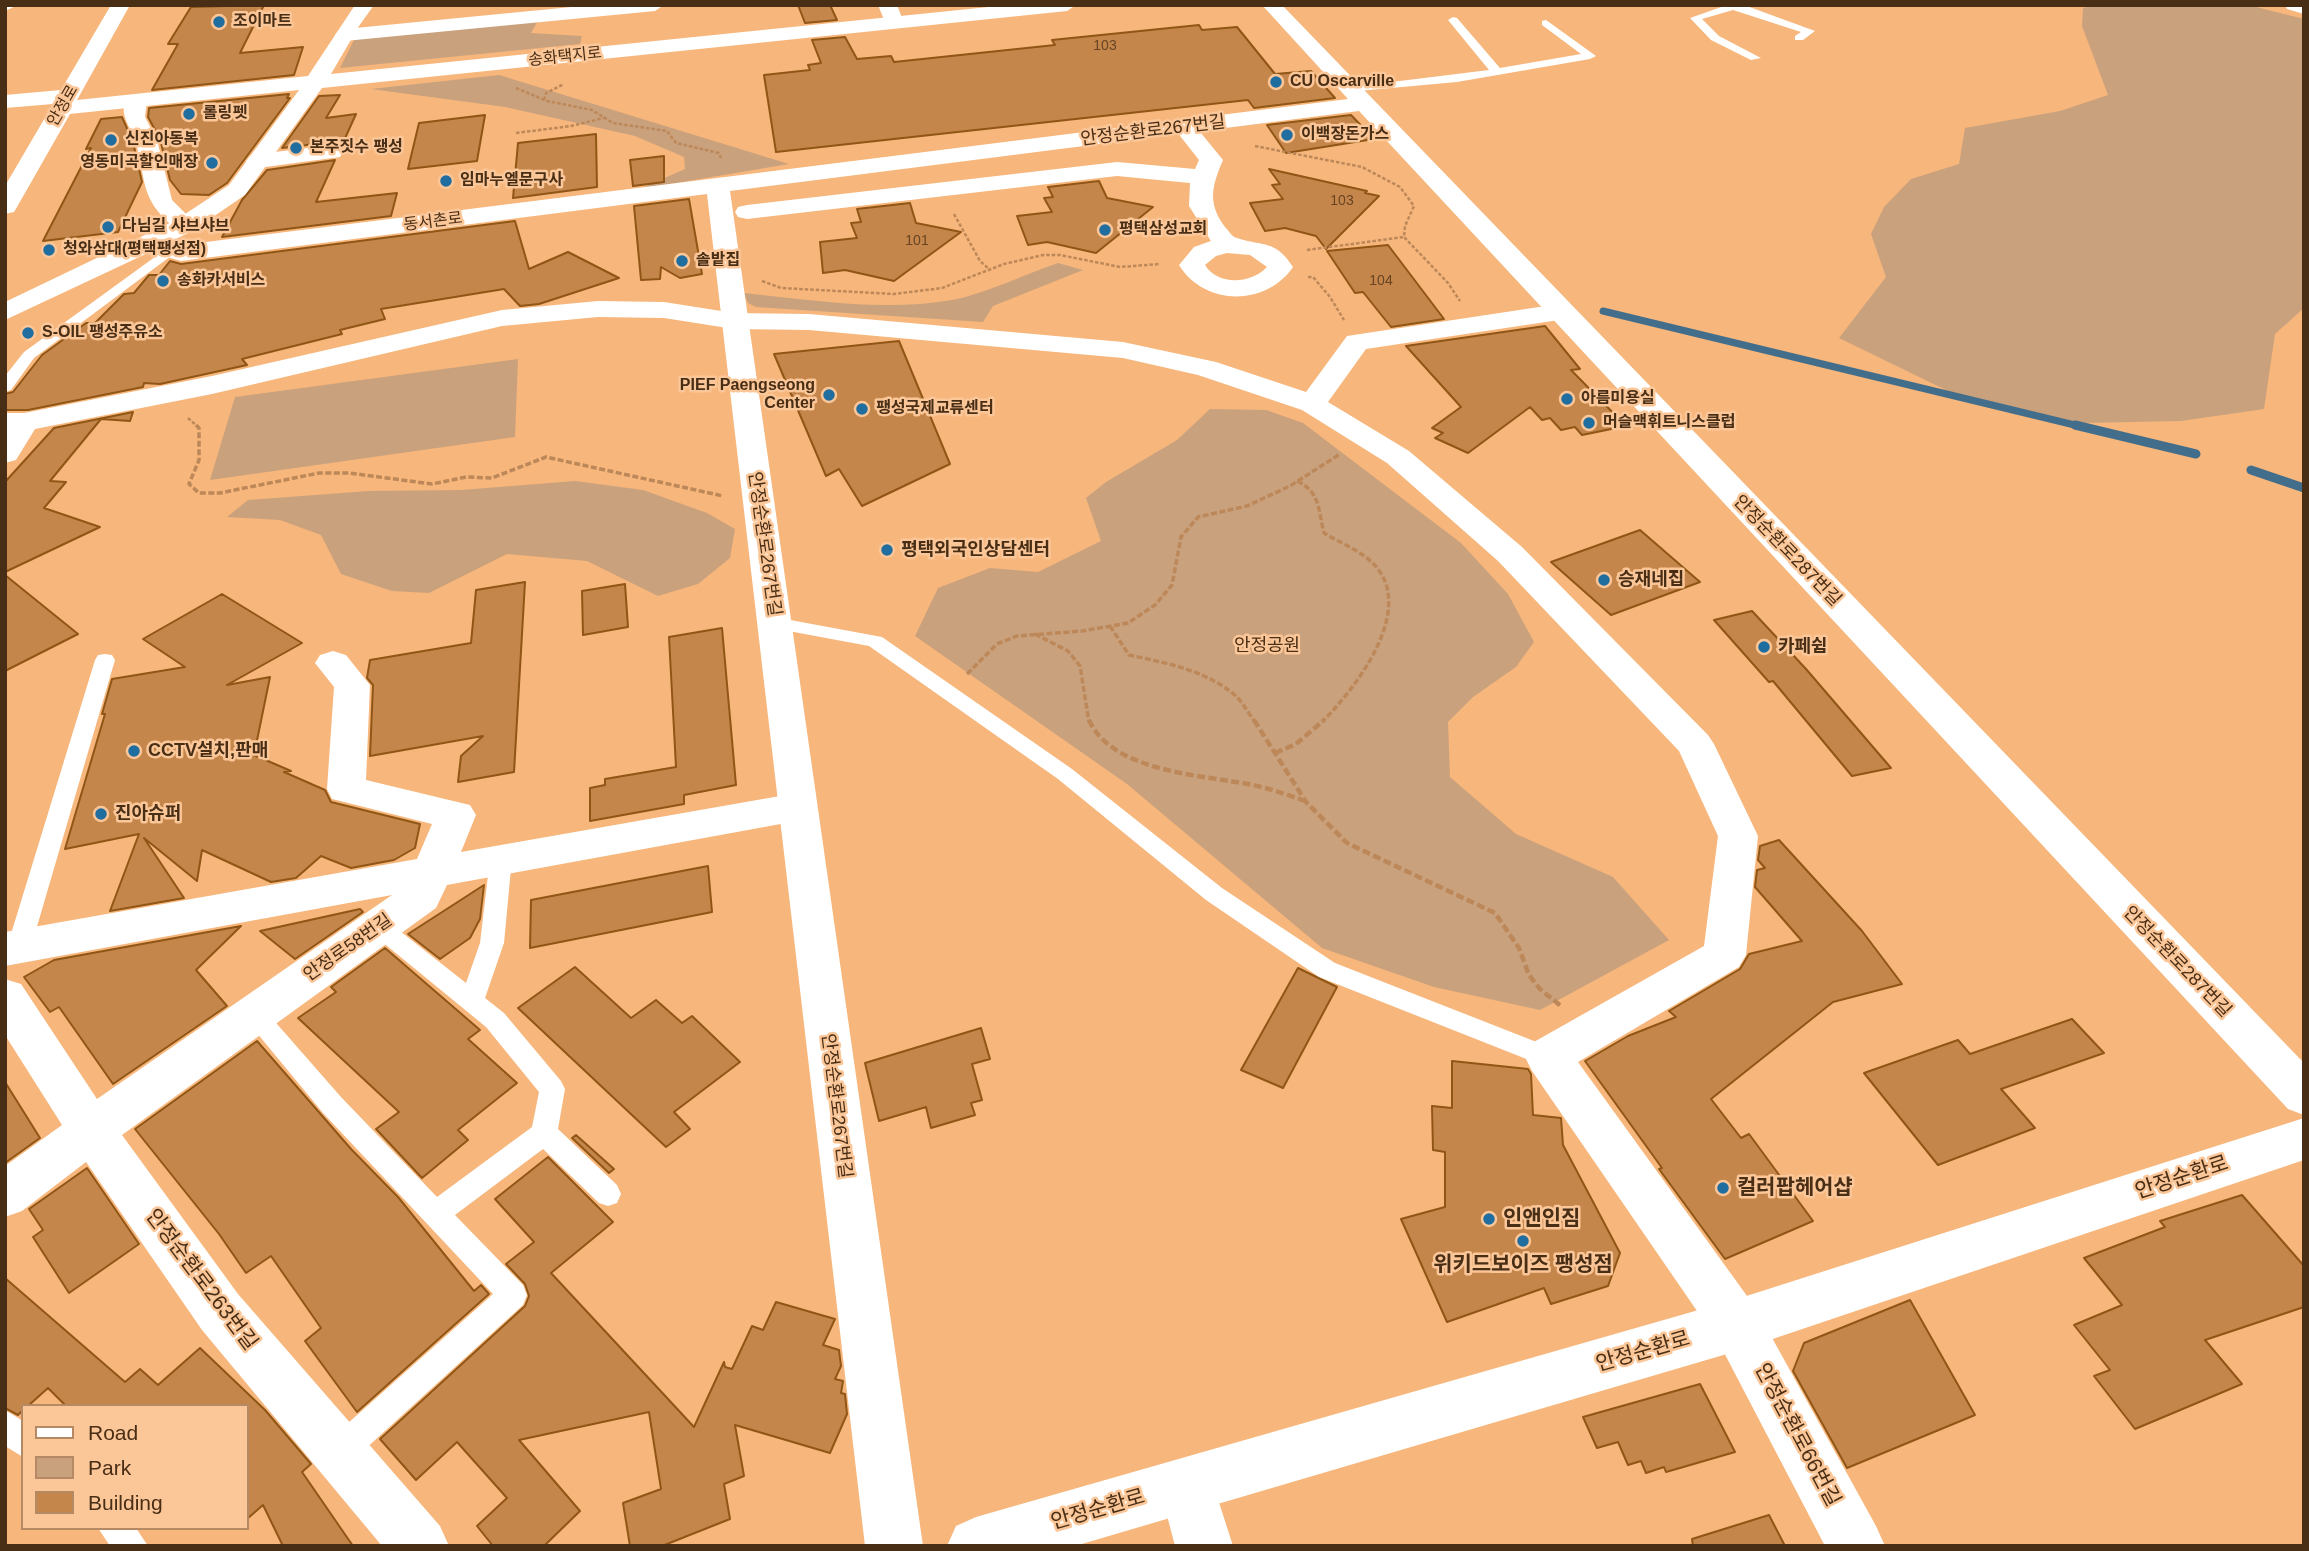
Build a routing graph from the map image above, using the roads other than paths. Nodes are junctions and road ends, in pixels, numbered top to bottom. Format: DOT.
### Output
graph roads {
  1 [pos="13,5"];
  2 [pos="121,5"];
  3 [pos="365,5"];
  4 [pos="655,5"];
  5 [pos="1068,5"];
  6 [pos="1271,5"];
  7 [pos="1736,6"];
  8 [pos="2295,6"];
  9 [pos="2304,7"];
  10 [pos="5,8"];
  11 [pos="890,14"];
  12 [pos="1453,20"];
  13 [pos="1546,23"];
  14 [pos="345,35"];
  15 [pos="1799,38"];
  16 [pos="1755,58"];
  17 [pos="1498,73"];
  18 [pos="315,83"];
  19 [pos="1358,97"];
  20 [pos="136,101"];
  21 [pos="5,102"];
  22 [pos="65,102"];
  23 [pos="1184,127"];
  24 [pos="332,152"];
  25 [pos="258,161"];
  26 [pos="1203,177"];
  27 [pos="732,195"];
  28 [pos="8,199"];
  29 [pos="185,225"];
  30 [pos="1227,245"];
  31 [pos="160,247"];
  32 [pos="5,312"];
  33 [pos="1559,312"];
  34 [pos="734,321"];
  35 [pos="5,387"];
  36 [pos="1312,404"];
  37 [pos="15,422"];
  38 [pos="5,454"];
  39 [pos="774,623"];
  40 [pos="105,660"];
  41 [pos="333,663"];
  42 [pos="797,807"];
  43 [pos="501,858"];
  44 [pos="432,870"];
  45 [pos="378,926"];
  46 [pos="12,948"];
  47 [pos="5,997"];
  48 [pos="472,1001"];
  49 [pos="254,1015"];
  50 [pos="1548,1057"];
  51 [pos="2304,1095"];
  52 [pos="91,1130"];
  53 [pos="544,1133"];
  54 [pos="2304,1139"];
  55 [pos="608,1194"];
  56 [pos="5,1195"];
  57 [pos="435,1214"];
  58 [pos="1737,1325"];
  59 [pos="5,1425"];
  60 [pos="21,1440"];
  61 [pos="340,1451"];
  62 [pos="1187,1485"];
  63 [pos="116,1530"];
  64 [pos="132,1546"];
  65 [pos="420,1546"];
  66 [pos="894,1546"];
  67 [pos="975,1546"];
  68 [pos="1204,1546"];
  69 [pos="1856,1546"];
  1 -- 10 [label="lane"];
  2 -- 22 [label="street, 안정로"];
  3 -- 14 [label="street, 동서촌로"];
  4 -- 14 [label="street"];
  5 -- 11 [label="street, 송화택지로"];
  6 -- 19 [label="street, 안정순환로287번길"];
  7 -- 15 [label="lane"];
  7 -- 16 [label="lane"];
  8 -- 9 [label="street"];
  11 -- 18 [label="street, 송화택지로"];
  12 -- 17 [label="lane"];
  13 -- 17 [label="lane"];
  14 -- 18 [label="street, 동서촌로"];
  17 -- 19 [label="lane"];
  18 -- 20 [label="street, 송화택지로"];
  18 -- 25 [label="street, 동서촌로"];
  19 -- 23 [label="street, 안정순환로267번길"];
  19 -- 33 [label="street, 안정순환로287번길"];
  20 -- 22 [label="street, 송화택지로"];
  20 -- 29 [label="street"];
  21 -- 22 [label="street, 송화택지로"];
  22 -- 28 [label="street, 안정로"];
  23 -- 26 [label="street"];
  23 -- 27 [label="street, 안정순환로267번길"];
  24 -- 25 [label="street"];
  25 -- 29 [label="street, 동서촌로"];
  26 -- 27 [label="street"];
  26 -- 30 [label="street"];
  27 -- 31 [label="street, 동서촌로"];
  27 -- 34 [label="street, 안정순환로267번길"];
  29 -- 31 [label="street, 동서촌로"];
  30 -- 30 [label="street"];
  31 -- 32 [label="street, 동서촌로"];
  31 -- 35 [label="lane"];
  33 -- 36 [label="street"];
  33 -- 51 [label="street, 안정순환로287번길"];
  34 -- 36 [label="street"];
  34 -- 37 [label="street"];
  34 -- 39 [label="street, 안정순환로267번길"];
  36 -- 50 [label="street"];
  37 -- 38 [label="street"];
  39 -- 42 [label="street, 안정순환로267번길"];
  39 -- 50 [label="lane"];
  40 -- 46 [label="lane"];
  41 -- 44 [label="street, 안정로58번길"];
  42 -- 43 [label="street"];
  42 -- 66 [label="street, 안정순환로267번길"];
  43 -- 44 [label="street"];
  43 -- 48 [label="lane"];
  44 -- 45 [label="street, 안정로58번길"];
  44 -- 46 [label="street"];
  45 -- 48 [label="lane"];
  45 -- 49 [label="street, 안정로58번길"];
  47 -- 52 [label="street, 안정순환로263번길"];
  48 -- 53 [label="lane"];
  49 -- 52 [label="street, 안정로58번길"];
  49 -- 57 [label="lane"];
  50 -- 58 [label="street, 안정순환로66번길"];
  52 -- 56 [label="street, 안정로58번길"];
  52 -- 61 [label="street, 안정순환로263번길"];
  53 -- 55 [label="lane"];
  53 -- 57 [label="lane"];
  54 -- 58 [label="street, 안정순환로"];
  57 -- 61 [label="lane"];
  58 -- 62 [label="street, 안정순환로"];
  58 -- 69 [label="street, 안정순환로66번길"];
  59 -- 60 [label="lane"];
  61 -- 65 [label="street, 안정순환로263번길"];
  62 -- 67 [label="street, 안정순환로"];
  62 -- 68 [label="street"];
  63 -- 64 [label="lane"];
}
